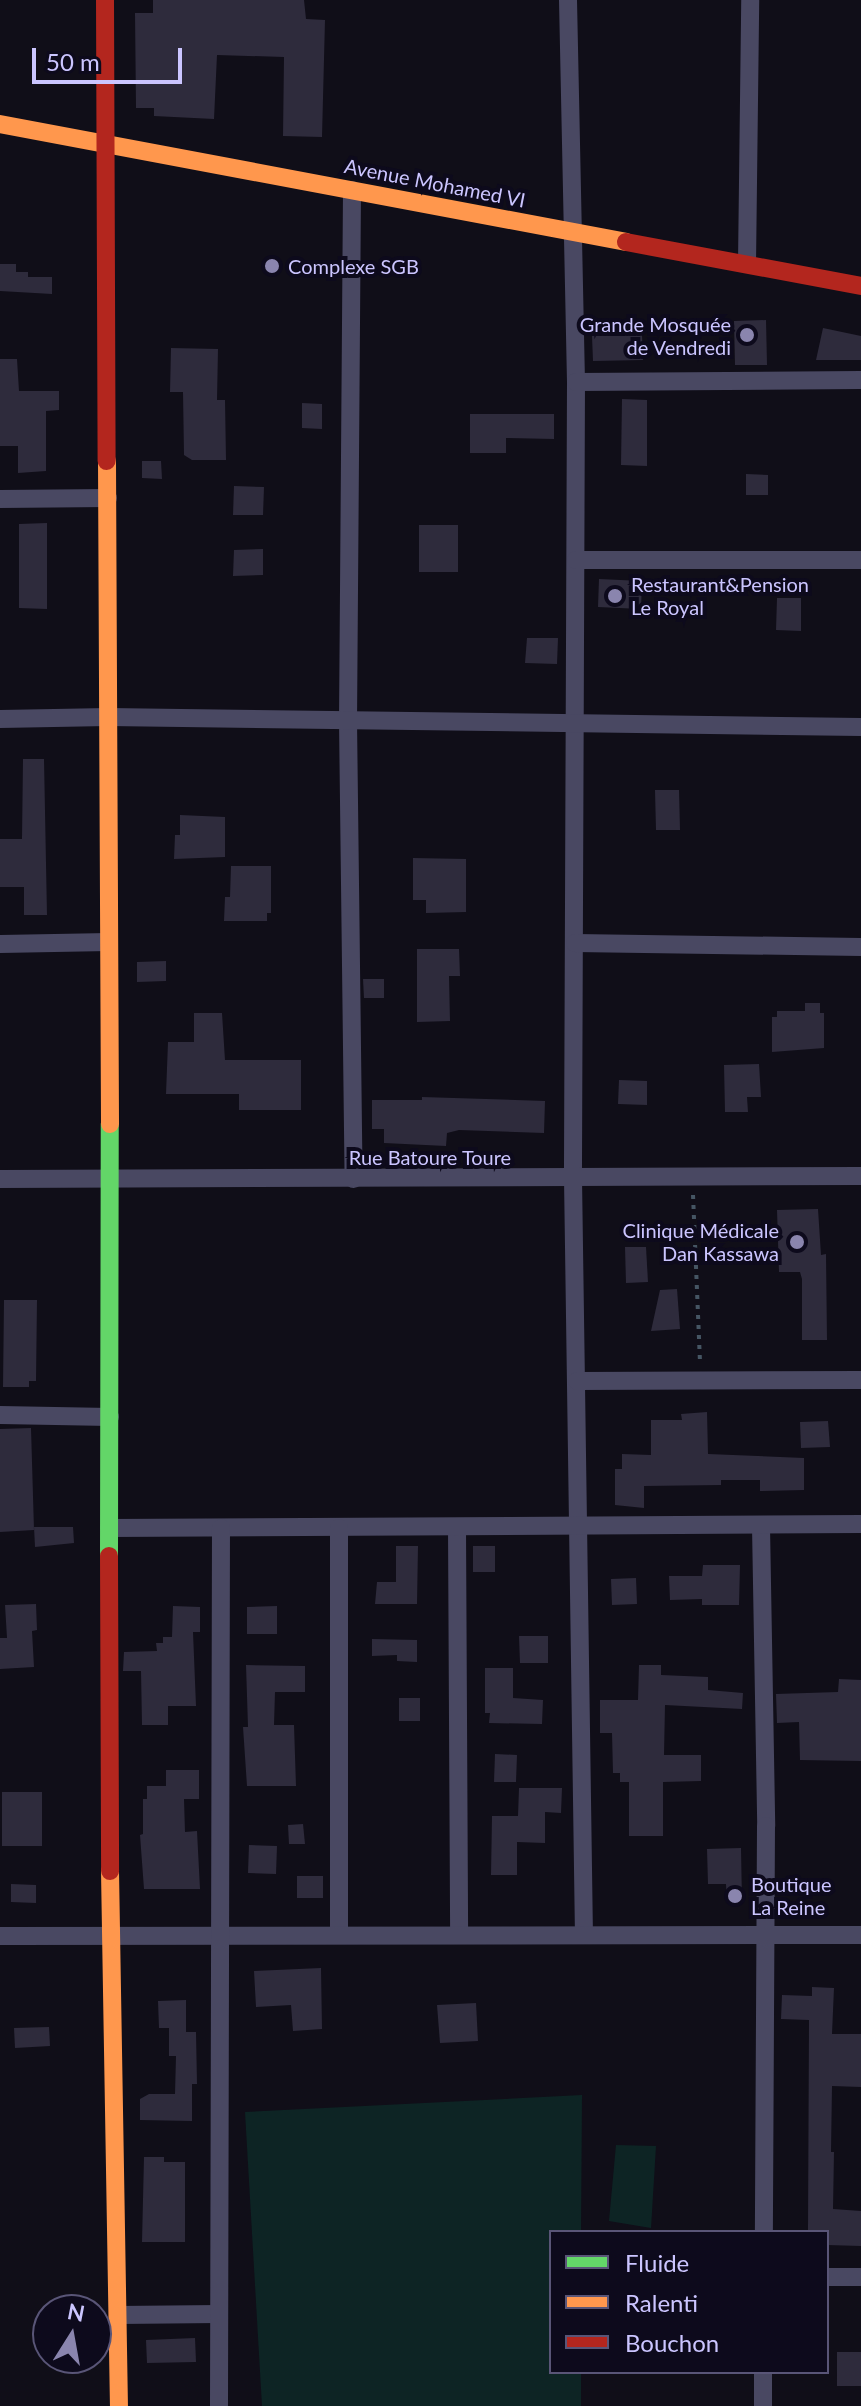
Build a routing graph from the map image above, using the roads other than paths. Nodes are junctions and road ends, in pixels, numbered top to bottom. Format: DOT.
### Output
graph roads {
  1 [pos="105,0"];
  2 [pos="568,0"];
  3 [pos="750,0"];
  4 [pos="0,124"];
  5 [pos="106,143"];
  6 [pos="352,190"];
  7 [pos="573,232"];
  8 [pos="747,264"];
  9 [pos="861,286"];
  10 [pos="861,380"];
  11 [pos="576,382"];
  12 [pos="108,498"];
  13 [pos="0,499"];
  14 [pos="576,560"];
  15 [pos="861,560"];
  16 [pos="108,717"];
  17 [pos="0,719"];
  18 [pos="348,720"];
  19 [pos="577,723"];
  20 [pos="861,727"];
  21 [pos="109,942"];
  22 [pos="575,943"];
  23 [pos="0,944"];
  24 [pos="861,947"];
  25 [pos="861,1176"];
  26 [pos="573,1178"];
  27 [pos="0,1179"];
  28 [pos="354,1179"];
  29 [pos="110,1181"];
  30 [pos="861,1380"];
  31 [pos="577,1381"];
  32 [pos="0,1415"];
  33 [pos="110,1417"];
  34 [pos="861,1524"];
  35 [pos="761,1526"];
  36 [pos="457,1527"];
  37 [pos="577,1527"];
  38 [pos="109,1528"];
  39 [pos="221,1528"];
  40 [pos="339,1528"];
  41 [pos="111,1934"];
  42 [pos="220,1934"];
  43 [pos="339,1934"];
  44 [pos="459,1935"];
  45 [pos="584,1935"];
  46 [pos="765,1935"];
  47 [pos="861,1935"];
  48 [pos="0,1936"];
  49 [pos="764,2230"];
  50 [pos="829,2277"];
  51 [pos="861,2277"];
  52 [pos="219,2314"];
  53 [pos="118,2315"];
  54 [pos="763,2374"];
  55 [pos="119,2406"];
  56 [pos="219,2406"];
  57 [pos="763,2406"];
  1 -- 5 [label="street"];
  2 -- 7 [label="street"];
  3 -- 8 [label="street"];
  4 -- 5 [label="street, Avenue Mohamed VI"];
  5 -- 6 [label="street, Avenue Mohamed VI"];
  5 -- 12 [label="street"];
  6 -- 7 [label="street, Avenue Mohamed VI"];
  6 -- 18 [label="street"];
  7 -- 8 [label="street, Avenue Mohamed VI"];
  7 -- 11 [label="street"];
  8 -- 9 [label="street, Avenue Mohamed VI"];
  10 -- 11 [label="street"];
  11 -- 14 [label="street"];
  12 -- 13 [label="street"];
  12 -- 16 [label="street"];
  14 -- 15 [label="street"];
  14 -- 19 [label="street"];
  16 -- 17 [label="street"];
  16 -- 18 [label="street"];
  16 -- 21 [label="street"];
  18 -- 19 [label="street"];
  18 -- 28 [label="street"];
  19 -- 20 [label="street"];
  19 -- 22 [label="street"];
  21 -- 23 [label="street"];
  21 -- 29 [label="street"];
  22 -- 24 [label="street"];
  22 -- 26 [label="street"];
  25 -- 26 [label="street, Rue Batoure Toure"];
  26 -- 28 [label="street, Rue Batoure Toure"];
  26 -- 31 [label="street"];
  27 -- 29 [label="street, Rue Batoure Toure"];
  28 -- 29 [label="street, Rue Batoure Toure"];
  29 -- 33 [label="street"];
  30 -- 31 [label="street"];
  31 -- 37 [label="street"];
  32 -- 33 [label="street"];
  33 -- 38 [label="street"];
  34 -- 35 [label="street"];
  35 -- 37 [label="street"];
  35 -- 46 [label="street"];
  36 -- 37 [label="street"];
  36 -- 40 [label="street"];
  36 -- 44 [label="street"];
  37 -- 45 [label="street"];
  38 -- 39 [label="street"];
  38 -- 41 [label="street"];
  39 -- 40 [label="street"];
  39 -- 42 [label="street"];
  40 -- 43 [label="street"];
  41 -- 42 [label="street"];
  41 -- 48 [label="street"];
  41 -- 53 [label="street"];
  42 -- 43 [label="street"];
  42 -- 52 [label="street"];
  43 -- 44 [label="street"];
  44 -- 45 [label="street"];
  45 -- 46 [label="street"];
  46 -- 47 [label="street"];
  46 -- 49 [label="street"];
  50 -- 51 [label="street"];
  52 -- 53 [label="street"];
  52 -- 56 [label="street"];
  53 -- 55 [label="street"];
  54 -- 57 [label="street"];
}
